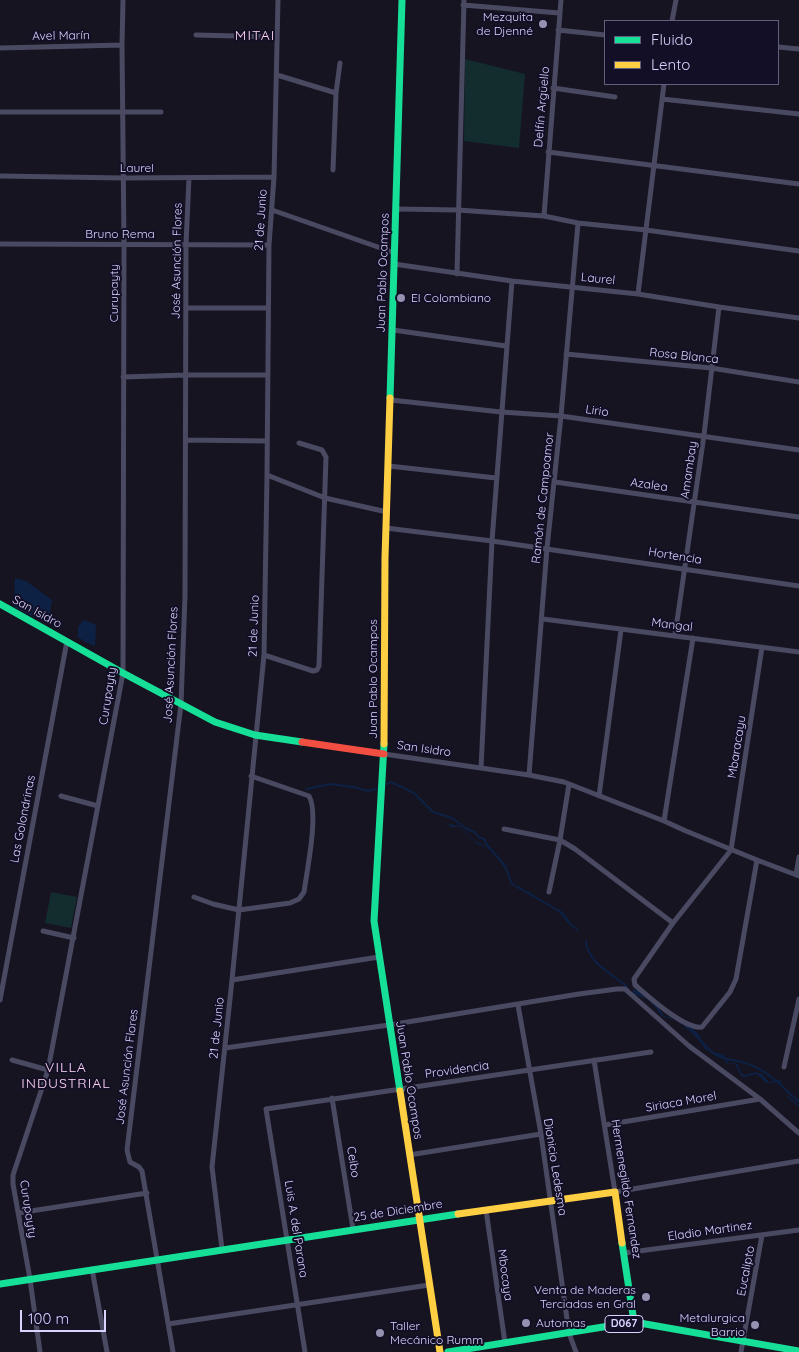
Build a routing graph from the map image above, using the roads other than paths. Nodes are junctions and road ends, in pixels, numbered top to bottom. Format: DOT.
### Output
graph roads {
  1 [pos="123,0"];
  2 [pos="278,0"];
  3 [pos="402,0"];
  4 [pos="561,0"];
  5 [pos="676,0"];
  6 [pos="463,3"];
  7 [pos="559,13"];
  8 [pos="672,20"];
  9 [pos="558,30"];
  10 [pos="196,35"];
  11 [pos="604,35"];
  12 [pos="277,37"];
  13 [pos="122,45"];
  14 [pos="779,47"];
  15 [pos="0,48"];
  16 [pos="799,49"];
  17 [pos="340,63"];
  18 [pos="277,75"];
  19 [pos="664,85"];
  20 [pos="553,88"];
  21 [pos="336,93"];
  22 [pos="615,97"];
  23 [pos="662,99"];
  24 [pos="0,112"];
  25 [pos="122,112"];
  26 [pos="161,112"];
  27 [pos="799,114"];
  28 [pos="548,152"];
  29 [pos="653,164"];
  30 [pos="333,170"];
  31 [pos="0,176"];
  32 [pos="274,177"];
  33 [pos="123,178"];
  34 [pos="189,178"];
  35 [pos="799,184"];
  36 [pos="396,209"];
  37 [pos="272,210"];
  38 [pos="458,210"];
  39 [pos="544,216"];
  40 [pos="578,223"];
  41 [pos="646,230"];
  42 [pos="0,244"];
  43 [pos="124,244"];
  44 [pos="186,244"];
  45 [pos="269,244"];
  46 [pos="799,251"];
  47 [pos="395,253"];
  48 [pos="394,264"];
  49 [pos="457,274"];
  50 [pos="512,281"];
  51 [pos="572,286"];
  52 [pos="638,294"];
  53 [pos="719,307"];
  54 [pos="186,308"];
  55 [pos="268,308"];
  56 [pos="799,318"];
  57 [pos="392,330"];
  58 [pos="506,346"];
  59 [pos="566,354"];
  60 [pos="711,368"];
  61 [pos="268,374"];
  62 [pos="186,375"];
  63 [pos="123,377"];
  64 [pos="799,382"];
  65 [pos="390,400"];
  66 [pos="501,412"];
  67 [pos="561,416"];
  68 [pos="704,435"];
  69 [pos="186,440"];
  70 [pos="267,441"];
  71 [pos="299,443"];
  72 [pos="799,450"];
  73 [pos="389,466"];
  74 [pos="268,474"];
  75 [pos="496,478"];
  76 [pos="555,482"];
  77 [pos="326,498"];
  78 [pos="694,502"];
  79 [pos="387,512"];
  80 [pos="799,517"];
  81 [pos="386,528"];
  82 [pos="492,541"];
  83 [pos="548,548"];
  84 [pos="685,568"];
  85 [pos="799,586"];
  86 [pos="0,604"];
  87 [pos="542,619"];
  88 [pos="621,630"];
  89 [pos="675,635"];
  90 [pos="693,638"];
  91 [pos="67,642"];
  92 [pos="762,647"];
  93 [pos="799,652"];
  94 [pos="264,655"];
  95 [pos="123,674"];
  96 [pos="181,704"];
  97 [pos="255,735"];
  98 [pos="384,754"];
  99 [pos="481,768"];
  100 [pos="529,775"];
  101 [pos="251,776"];
  102 [pos="569,784"];
  103 [pos="62,796"];
  104 [pos="599,796"];
  105 [pos="98,806"];
  106 [pos="664,821"];
  107 [pos="504,829"];
  108 [pos="560,840"];
  109 [pos="731,850"];
  110 [pos="799,857"];
  111 [pos="757,860"];
  112 [pos="798,875"];
  113 [pos="549,892"];
  114 [pos="194,897"];
  115 [pos="238,910"];
  116 [pos="673,923"];
  117 [pos="43,931"];
  118 [pos="74,938"];
  119 [pos="379,957"];
  120 [pos="2,979"];
  121 [pos="232,980"];
  122 [pos="799,999"];
  123 [pos="0,1000"];
  124 [pos="518,1004"];
  125 [pos="389,1025"];
  126 [pos="225,1048"];
  127 [pos="651,1052"];
  128 [pos="12,1060"];
  129 [pos="594,1060"];
  130 [pos="784,1067"];
  131 [pos="48,1070"];
  132 [pos="530,1070"];
  133 [pos="398,1089"];
  134 [pos="332,1098"];
  135 [pos="760,1099"];
  136 [pos="266,1109"];
  137 [pos="605,1125"];
  138 [pos="799,1133"];
  139 [pos="541,1134"];
  140 [pos="409,1155"];
  141 [pos="799,1161"];
  142 [pos="615,1192"];
  143 [pos="147,1193"];
  144 [pos="550,1200"];
  145 [pos="486,1210"];
  146 [pos="18,1213"];
  147 [pos="419,1219"];
  148 [pos="354,1229"];
  149 [pos="799,1230"];
  150 [pos="762,1235"];
  151 [pos="287,1239"];
  152 [pos="222,1249"];
  153 [pos="624,1253"];
  154 [pos="157,1259"];
  155 [pos="92,1268"];
  156 [pos="30,1279"];
  157 [pos="0,1284"];
  158 [pos="430,1285"];
  159 [pos="298,1304"];
  160 [pos="634,1322"];
  161 [pos="168,1324"];
  162 [pos="569,1333"];
  163 [pos="743,1340"];
  164 [pos="505,1343"];
  165 [pos="799,1351"];
  166 [pos="40,1352"];
  167 [pos="106,1352"];
  168 [pos="172,1352"];
  169 [pos="304,1352"];
  170 [pos="440,1352"];
  171 [pos="448,1352"];
  172 [pos="576,1352"];
  173 [pos="741,1352"];
  1 -- 13 [label="street, Curupayty"];
  2 -- 12 [label="street, 21 de Junio"];
  3 -- 36 [label="street, Juan Pablo Ocampos"];
  4 -- 7 [label="street, Delfín Argüello"];
  5 -- 8 [label="street"];
  6 -- 7 [label="street"];
  6 -- 38 [label="street"];
  7 -- 9 [label="street, Delfín Argüello"];
  9 -- 11 [label="street"];
  9 -- 20 [label="street, Delfín Argüello"];
  10 -- 12 [label="street"];
  12 -- 18 [label="street, 21 de Junio"];
  13 -- 15 [label="street, Avel Marín"];
  13 -- 25 [label="street, Curupayty"];
  14 -- 16 [label="street"];
  17 -- 21 [label="street"];
  18 -- 21 [label="street"];
  18 -- 32 [label="street, 21 de Junio"];
  19 -- 23 [label="street"];
  20 -- 22 [label="street"];
  20 -- 28 [label="street, Delfín Argüello"];
  21 -- 30 [label="street"];
  23 -- 27 [label="street"];
  23 -- 29 [label="street"];
  24 -- 25 [label="street"];
  25 -- 26 [label="street"];
  25 -- 33 [label="street, Curupayty"];
  28 -- 29 [label="street"];
  28 -- 39 [label="street, Delfín Argüello"];
  29 -- 35 [label="street"];
  29 -- 41 [label="street"];
  31 -- 33 [label="street, Laurel"];
  32 -- 34 [label="street, Laurel"];
  32 -- 37 [label="street, 21 de Junio"];
  33 -- 34 [label="street, Laurel"];
  33 -- 43 [label="street, Curupayty"];
  34 -- 44 [label="street, José Asunción Flores"];
  36 -- 38 [label="street"];
  36 -- 47 [label="street, Juan Pablo Ocampos"];
  37 -- 45 [label="street, 21 de Junio"];
  37 -- 47 [label="street"];
  38 -- 39 [label="street"];
  38 -- 49 [label="street"];
  39 -- 40 [label="street"];
  40 -- 41 [label="street"];
  40 -- 51 [label="street, Ramón de Campoamor"];
  41 -- 46 [label="street"];
  41 -- 52 [label="street"];
  42 -- 43 [label="street, Bruno Rema"];
  43 -- 44 [label="street, Bruno Rema"];
  43 -- 63 [label="street, Curupayty"];
  44 -- 45 [label="street, Bruno Rema"];
  44 -- 54 [label="street, José Asunción Flores"];
  45 -- 55 [label="street, 21 de Junio"];
  47 -- 48 [label="street, Juan Pablo Ocampos"];
  48 -- 49 [label="street, Laurel"];
  48 -- 57 [label="street, Juan Pablo Ocampos"];
  49 -- 50 [label="street, Laurel"];
  50 -- 51 [label="street, Laurel"];
  50 -- 58 [label="street"];
  51 -- 52 [label="street, Laurel"];
  51 -- 59 [label="street, Ramón de Campoamor"];
  52 -- 53 [label="street, Laurel"];
  53 -- 56 [label="street, Laurel"];
  53 -- 60 [label="street, Amambay"];
  54 -- 55 [label="street"];
  54 -- 62 [label="street, José Asunción Flores"];
  55 -- 61 [label="street, 21 de Junio"];
  57 -- 58 [label="street"];
  57 -- 65 [label="street, Juan Pablo Ocampos"];
  58 -- 66 [label="street"];
  59 -- 60 [label="street, Rosa Blanca"];
  59 -- 67 [label="street, Ramón de Campoamor"];
  60 -- 64 [label="street, Rosa Blanca"];
  60 -- 68 [label="street, Amambay"];
  61 -- 62 [label="street"];
  61 -- 70 [label="street, 21 de Junio"];
  62 -- 63 [label="street"];
  62 -- 69 [label="street, José Asunción Flores"];
  63 -- 95 [label="street, Curupayty"];
  65 -- 66 [label="street, Lirio"];
  65 -- 73 [label="street, Juan Pablo Ocampos"];
  66 -- 67 [label="street, Lirio"];
  66 -- 75 [label="street"];
  67 -- 68 [label="street, Lirio"];
  67 -- 76 [label="street, Ramón de Campoamor"];
  68 -- 72 [label="street, Lirio"];
  68 -- 78 [label="street, Amambay"];
  69 -- 70 [label="street"];
  69 -- 96 [label="street, José Asunción Flores"];
  70 -- 74 [label="street, 21 de Junio"];
  71 -- 77 [label="street"];
  73 -- 75 [label="street"];
  73 -- 79 [label="street, Juan Pablo Ocampos"];
  74 -- 77 [label="street"];
  74 -- 94 [label="street, 21 de Junio"];
  75 -- 82 [label="street"];
  76 -- 78 [label="street, Azalea"];
  76 -- 83 [label="street, Ramón de Campoamor"];
  77 -- 79 [label="street"];
  77 -- 94 [label="street"];
  78 -- 80 [label="street, Azalea"];
  78 -- 84 [label="street, Amambay"];
  79 -- 81 [label="street, Juan Pablo Ocampos"];
  81 -- 82 [label="street, Hortencia"];
  81 -- 98 [label="street, Juan Pablo Ocampos"];
  82 -- 83 [label="street, Hortencia"];
  82 -- 99 [label="street"];
  83 -- 84 [label="street, Hortencia"];
  83 -- 87 [label="street, Ramón de Campoamor"];
  84 -- 85 [label="street, Hortencia"];
  84 -- 89 [label="street, Amambay"];
  86 -- 91 [label="street, San Isidro"];
  87 -- 88 [label="street, Mangal"];
  87 -- 100 [label="street, Ramón de Campoamor"];
  88 -- 89 [label="street, Mangal"];
  88 -- 104 [label="street"];
  89 -- 90 [label="street, Mangal"];
  90 -- 92 [label="street, Mangal"];
  90 -- 106 [label="street"];
  91 -- 95 [label="street, San Isidro"];
  91 -- 120 [label="street, Las Golondrinas"];
  92 -- 93 [label="street, Mangal"];
  92 -- 109 [label="street, Mbaracayu"];
  94 -- 97 [label="street, 21 de Junio"];
  95 -- 96 [label="street, San Isidro"];
  95 -- 105 [label="street, Curupayty"];
  96 -- 97 [label="street, San Isidro"];
  96 -- 143 [label="street, José Asunción Flores"];
  97 -- 98 [label="street, San Isidro"];
  97 -- 101 [label="street, 21 de Junio"];
  98 -- 99 [label="street, San Isidro"];
  98 -- 119 [label="street, Juan Pablo Ocampos"];
  99 -- 100 [label="street, San Isidro"];
  100 -- 102 [label="street, San Isidro"];
  101 -- 115 [label="street, 21 de Junio"];
  101 -- 115 [label="street"];
  102 -- 104 [label="street, San Isidro"];
  102 -- 108 [label="street"];
  103 -- 105 [label="street"];
  104 -- 106 [label="street, San Isidro"];
  105 -- 118 [label="street, Curupayty"];
  106 -- 109 [label="street, San Isidro"];
  107 -- 108 [label="street"];
  108 -- 113 [label="street"];
  108 -- 116 [label="street"];
  109 -- 111 [label="street, San Isidro"];
  109 -- 116 [label="street"];
  110 -- 112 [label="street"];
  111 -- 112 [label="street, San Isidro"];
  111 -- 116 [label="street"];
  114 -- 115 [label="street"];
  115 -- 121 [label="street, 21 de Junio"];
  117 -- 118 [label="street"];
  118 -- 131 [label="street, Curupayty"];
  119 -- 121 [label="street"];
  119 -- 125 [label="street, Juan Pablo Ocampos"];
  120 -- 123 [label="street, Las Golondrinas"];
  121 -- 126 [label="street, 21 de Junio"];
  122 -- 130 [label="street"];
  124 -- 125 [label="street"];
  124 -- 132 [label="street, Dionicio Ledesma"];
  124 -- 135 [label="street"];
  125 -- 126 [label="street"];
  125 -- 133 [label="street, Juan Pablo Ocampos"];
  126 -- 152 [label="street, 21 de Junio"];
  127 -- 129 [label="street, Providencia"];
  128 -- 131 [label="street"];
  129 -- 132 [label="street, Providencia"];
  129 -- 137 [label="street, Hermenegildo Fernandez"];
  131 -- 146 [label="street, Curupayty"];
  132 -- 133 [label="street, Providencia"];
  132 -- 139 [label="street, Dionicio Ledesma"];
  133 -- 134 [label="street, Providencia"];
  133 -- 140 [label="street, Juan Pablo Ocampos"];
  134 -- 136 [label="street, Providencia"];
  134 -- 148 [label="street, Ceibo"];
  135 -- 137 [label="street, Siriaca Morel"];
  135 -- 138 [label="street"];
  136 -- 151 [label="street, Luis A. del Parana"];
  137 -- 142 [label="street, Hermenegildo Fernandez"];
  139 -- 140 [label="street"];
  139 -- 144 [label="street, Dionicio Ledesma"];
  140 -- 147 [label="street, Juan Pablo Ocampos"];
  141 -- 142 [label="street, 25 de Diciembre"];
  142 -- 144 [label="street, 25 de Diciembre"];
  142 -- 153 [label="street, Hermenegildo Fernandez"];
  143 -- 146 [label="street"];
  143 -- 154 [label="street"];
  144 -- 145 [label="street, 25 de Diciembre"];
  144 -- 162 [label="street, Dionicio Ledesma"];
  145 -- 147 [label="street, 25 de Diciembre"];
  145 -- 164 [label="street, Mbocaya"];
  146 -- 156 [label="street, Curupayty"];
  147 -- 148 [label="street, 25 de Diciembre"];
  147 -- 158 [label="street, Juan Pablo Ocampos"];
  148 -- 151 [label="street, 25 de Diciembre"];
  149 -- 150 [label="street, Eladio Martinez"];
  150 -- 153 [label="street, Eladio Martinez"];
  150 -- 163 [label="street, Eucalipto"];
  151 -- 152 [label="street, 25 de Diciembre"];
  151 -- 159 [label="street, Luis A. del Parana"];
  152 -- 154 [label="street, 25 de Diciembre"];
  153 -- 160 [label="street, Hermenegildo Fernandez"];
  154 -- 155 [label="street, 25 de Diciembre"];
  154 -- 161 [label="street"];
  155 -- 156 [label="street, 25 de Diciembre"];
  155 -- 167 [label="street"];
  156 -- 157 [label="street, 25 de Diciembre"];
  156 -- 166 [label="street, Curupayty"];
  158 -- 159 [label="street"];
  158 -- 170 [label="street, Juan Pablo Ocampos"];
  159 -- 161 [label="street"];
  159 -- 169 [label="street, Luis A. del Parana"];
  160 -- 162 [label="street, D067"];
  160 -- 163 [label="street, D067"];
  161 -- 168 [label="street"];
  162 -- 164 [label="street, D067"];
  162 -- 172 [label="street, Dionicio Ledesma"];
  163 -- 165 [label="street, D067"];
  163 -- 173 [label="street, Eucalipto"];
  164 -- 171 [label="street, D067"];
}
